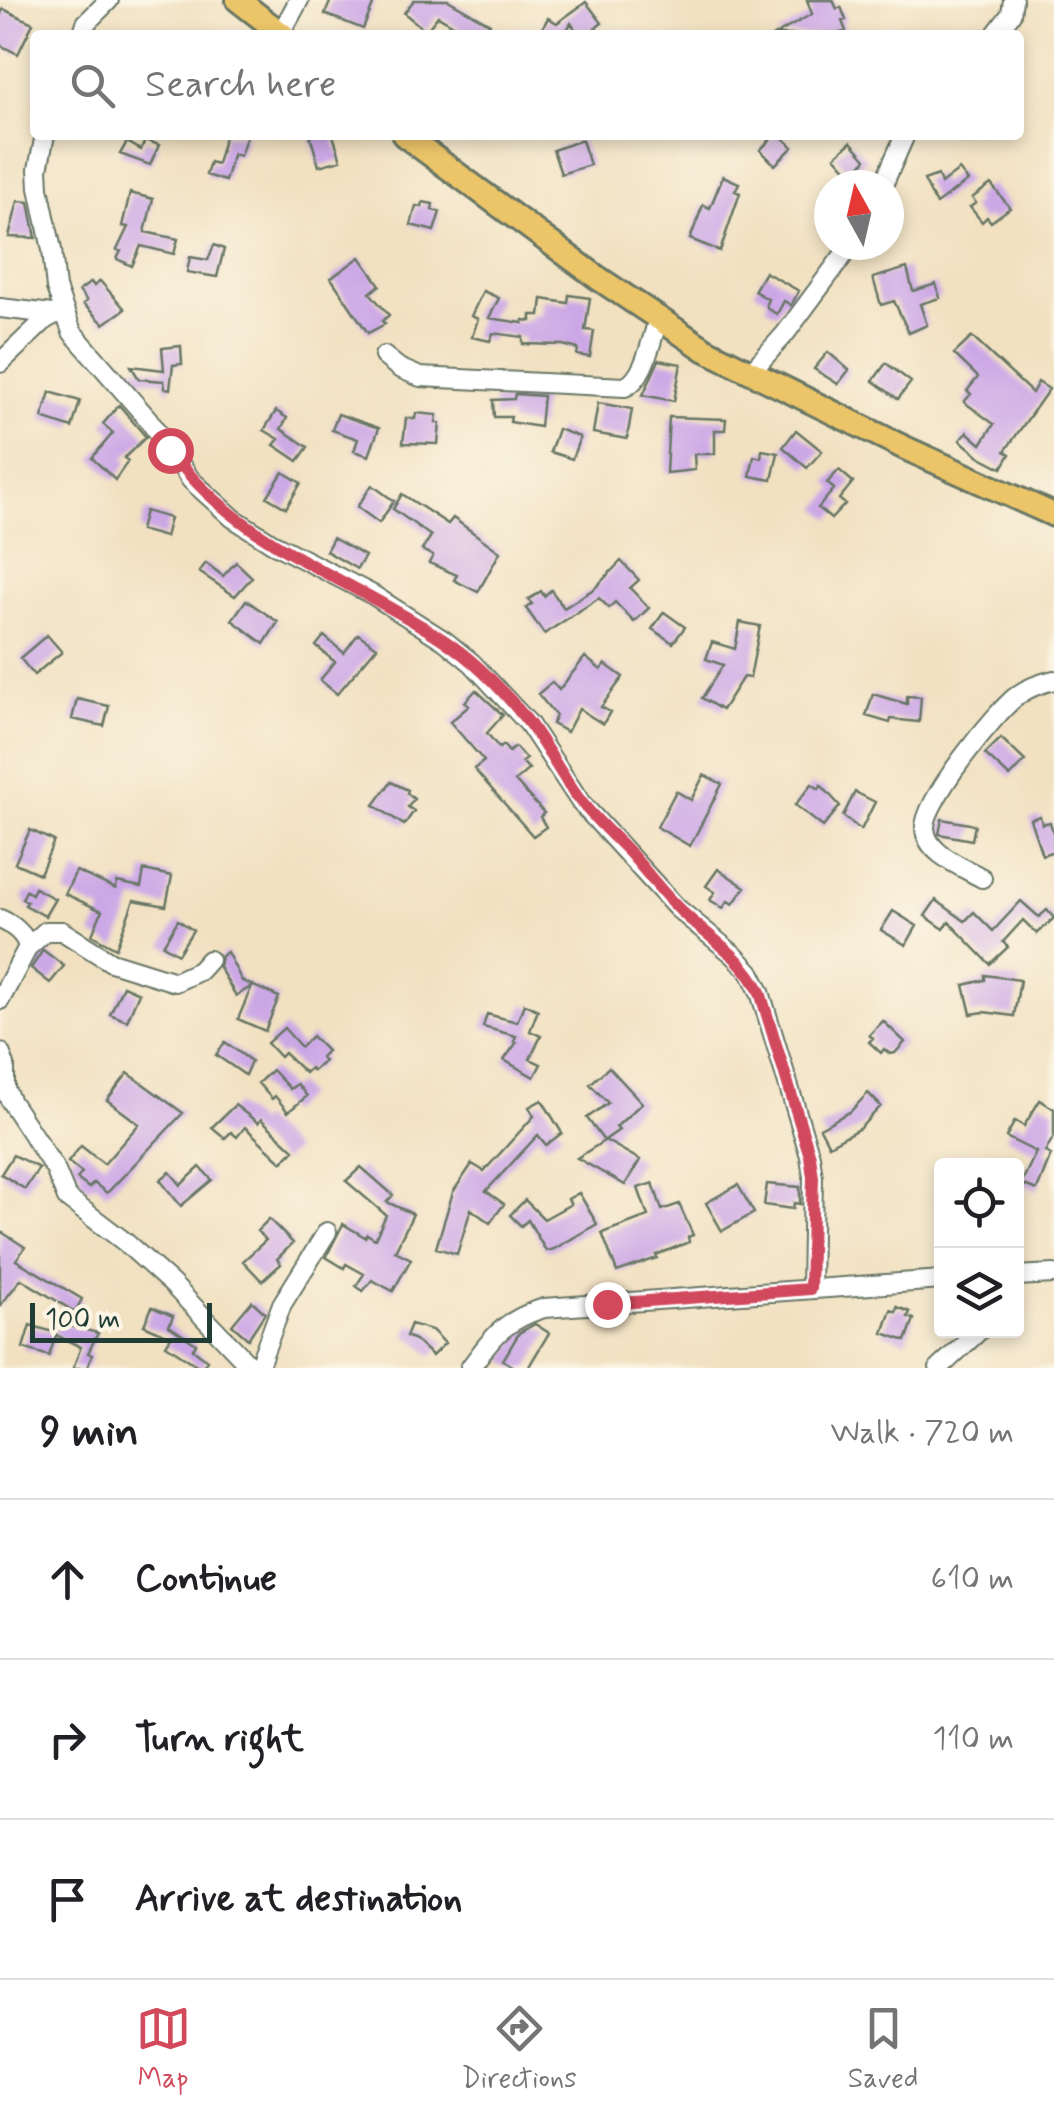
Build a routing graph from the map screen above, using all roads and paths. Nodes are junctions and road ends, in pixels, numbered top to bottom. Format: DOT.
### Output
graph roads {
  1 [pos="109,0"];
  2 [pos="238,0"];
  3 [pos="299,0"];
  4 [pos="1013,0"];
  5 [pos="84,30"];
  6 [pos="277,30"];
  7 [pos="284,30"];
  8 [pos="999,30"];
  9 [pos="44,140"];
  10 [pos="411,140"];
  11 [pos="902,140"];
  12 [pos="889,170"];
  13 [pos="840,260"];
  14 [pos="0,308"];
  15 [pos="57,313"];
  16 [pos="658,320"];
  17 [pos="384,356"];
  18 [pos="0,363"];
  19 [pos="750,372"];
  20 [pos="1054,516"];
  21 [pos="1054,680"];
  22 [pos="982,878"];
  23 [pos="0,920"];
  24 [pos="28,946"];
  25 [pos="209,960"];
  26 [pos="0,1000"];
  27 [pos="0,1052"];
  28 [pos="327,1232"];
  29 [pos="1054,1274"];
  30 [pos="1024,1276"];
  31 [pos="934,1281"];
  32 [pos="810,1289"];
  33 [pos="971,1338"];
  34 [pos="255,1368"];
  35 [pos="470,1368"];
  36 [pos="939,1368"];
  1 -- 5 [label="street"];
  2 -- 6 [label="main road"];
  3 -- 7 [label="street"];
  4 -- 8 [label="street"];
  9 -- 15 [label="street"];
  10 -- 16 [label="main road"];
  11 -- 12 [label="street"];
  13 -- 19 [label="street"];
  14 -- 15 [label="street"];
  15 -- 18 [label="street"];
  15 -- 32 [label="street"];
  16 -- 17 [label="street"];
  16 -- 19 [label="main road"];
  19 -- 20 [label="main road"];
  21 -- 22 [label="street"];
  23 -- 24 [label="street"];
  24 -- 25 [label="street"];
  24 -- 26 [label="street"];
  27 -- 34 [label="street"];
  28 -- 34 [label="street"];
  29 -- 30 [label="street"];
  31 -- 32 [label="street"];
  32 -- 35 [label="street"];
  33 -- 36 [label="street"];
}
